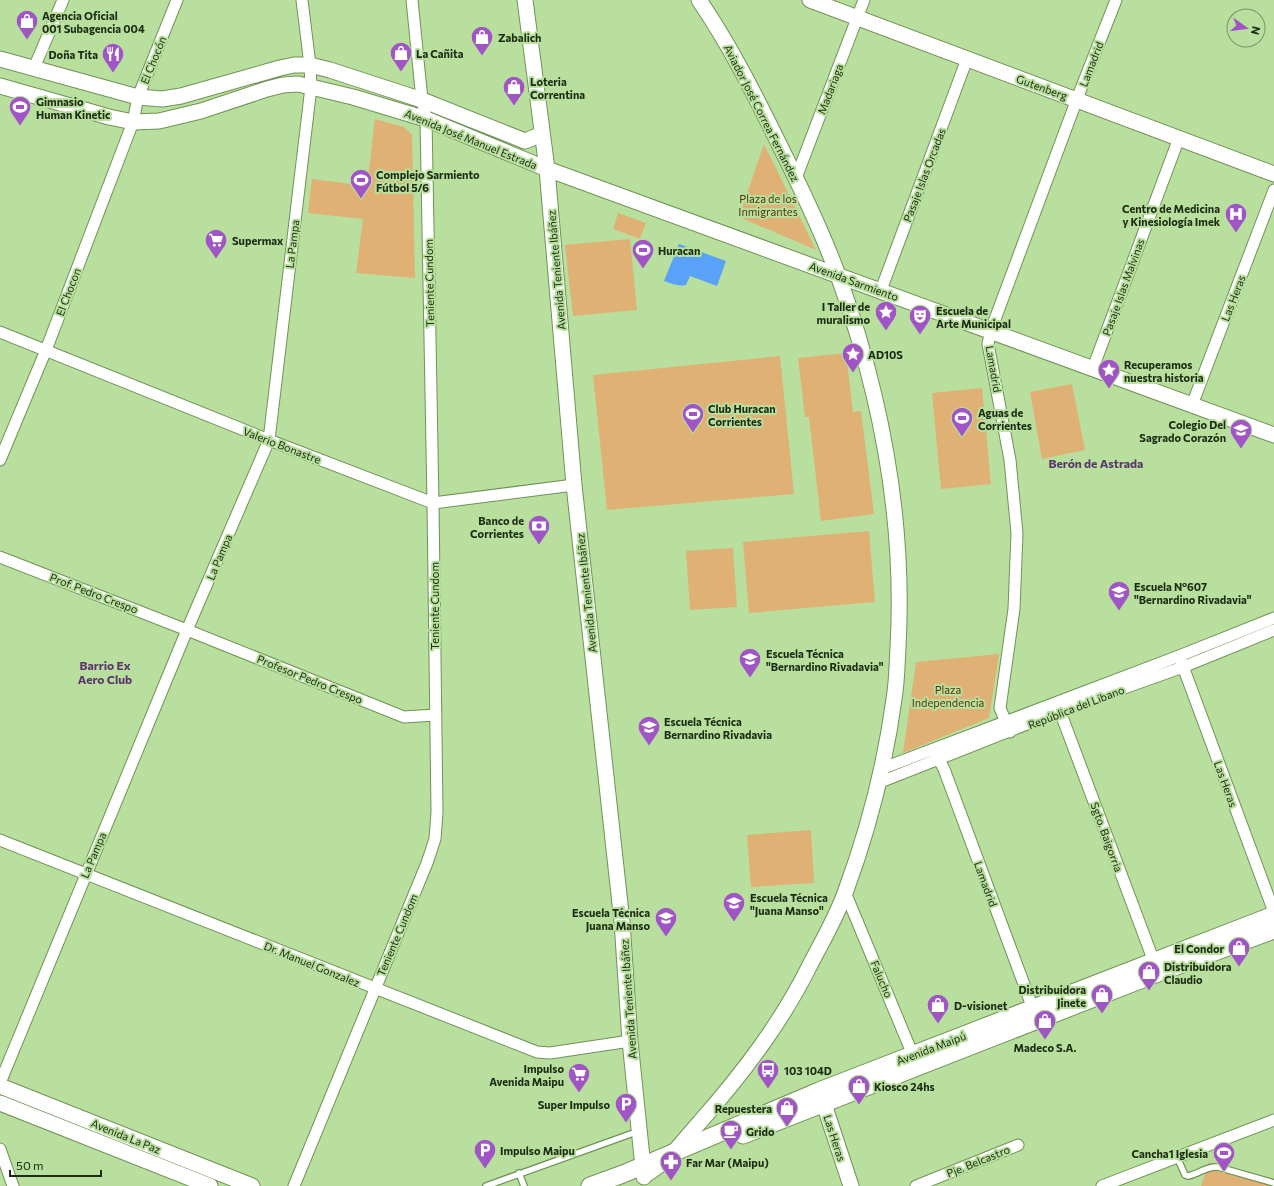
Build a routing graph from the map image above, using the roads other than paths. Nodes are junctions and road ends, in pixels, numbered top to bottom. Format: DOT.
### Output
graph roads {
  1 [pos="63,0"];
  2 [pos="177,0"];
  3 [pos="302,0"];
  4 [pos="412,0"];
  5 [pos="525,0"];
  6 [pos="699,0"];
  7 [pos="810,0"];
  8 [pos="864,0"];
  9 [pos="1116,0"];
  10 [pos="857,18"];
  11 [pos="0,59"];
  12 [pos="967,59"];
  13 [pos="310,65"];
  14 [pos="34,68"];
  15 [pos="0,86"];
  16 [pos="311,87"];
  17 [pos="138,97"];
  18 [pos="422,100"];
  19 [pos="1077,100"];
  20 [pos="426,119"];
  21 [pos="133,122"];
  22 [pos="542,134"];
  23 [pos="1178,138"];
  24 [pos="547,169"];
  25 [pos="1274,174"];
  26 [pos="796,178"];
  27 [pos="1274,190"];
  28 [pos="838,275"];
  29 [pos="881,290"];
  30 [pos="991,330"];
  31 [pos="0,332"];
  32 [pos="46,350"];
  33 [pos="1093,368"];
  34 [pos="1192,405"];
  35 [pos="1274,435"];
  36 [pos="269,440"];
  37 [pos="0,460"];
  38 [pos="574,485"];
  39 [pos="433,503"];
  40 [pos="0,557"];
  41 [pos="1274,618"];
  42 [pos="188,630"];
  43 [pos="1274,630"];
  44 [pos="1179,656"];
  45 [pos="1183,668"];
  46 [pos="1058,707"];
  47 [pos="435,715"];
  48 [pos="1006,721"];
  49 [pos="1010,732"];
  50 [pos="934,749"];
  51 [pos="939,760"];
  52 [pos="880,776"];
  53 [pos="0,840"];
  54 [pos="85,874"];
  55 [pos="845,892"];
  56 [pos="1274,912"];
  57 [pos="1274,915"];
  58 [pos="1274,930"];
  59 [pos="1156,967"];
  60 [pos="375,989"];
  61 [pos="1035,1014"];
  62 [pos="630,1041"];
  63 [pos="915,1061"];
  64 [pos="0,1083"];
  65 [pos="0,1086"];
  66 [pos="822,1097"];
  67 [pos="0,1103"];
  68 [pos="1274,1120"];
  69 [pos="639,1130"];
  70 [pos="1018,1145"];
  71 [pos="0,1149"];
  72 [pos="673,1152"];
  73 [pos="1177,1157"];
  74 [pos="519,1173"];
  75 [pos="644,1176"];
  76 [pos="1274,1183"];
  77 [pos="13,1186"];
  78 [pos="210,1186"];
  79 [pos="252,1186"];
  80 [pos="294,1186"];
  81 [pos="486,1186"];
  82 [pos="524,1186"];
  83 [pos="590,1186"];
  84 [pos="616,1186"];
  85 [pos="851,1186"];
  86 [pos="916,1186"];
  87 [pos="1102,1186"];
  1 -- 14 [label="street"];
  2 -- 17 [label="street, El Chocón"];
  3 -- 13 [label="street, La Pampa"];
  4 -- 18 [label="street, Teniente Cundom"];
  5 -- 22 [label="main road, Avenida Teniente Ibáñez"];
  6 -- 26 [label="main road, Aviador José Correa Fernández"];
  7 -- 10 [label="main road, Gutenberg"];
  8 -- 10 [label="street, Madariaga"];
  9 -- 19 [label="street, Lamadrid"];
  10 -- 12 [label="main road, Gutenberg"];
  10 -- 26 [label="street, Madariaga"];
  11 -- 14 [label="main road, Avenida José Manuel Estrada"];
  12 -- 19 [label="main road, Gutenberg"];
  12 -- 29 [label="street, Pasaje Islas Orcadas"];
  13 -- 16 [label="street, La Pampa"];
  13 -- 17 [label="main road, Avenida José Manuel Estrada"];
  13 -- 18 [label="main road, Avenida José Manuel Estrada"];
  14 -- 17 [label="main road, Avenida José Manuel Estrada"];
  15 -- 21 [label="main road, Avenida José Manuel Estrada"];
  16 -- 20 [label="main road, Avenida José Manuel Estrada"];
  16 -- 21 [label="main road, Avenida José Manuel Estrada"];
  16 -- 36 [label="street, La Pampa"];
  17 -- 21 [label="street, El Chocón"];
  18 -- 20 [label="street, Teniente Cundom"];
  18 -- 22 [label="main road, Avenida José Manuel Estrada"];
  19 -- 23 [label="main road, Gutenberg"];
  19 -- 30 [label="street, Lamadrid"];
  20 -- 24 [label="main road, Avenida José Manuel Estrada"];
  20 -- 39 [label="street, Teniente Cundom"];
  21 -- 32 [label="street, El Chocon"];
  22 -- 24 [label="main road, Avenida Teniente Ibáñez"];
  23 -- 25 [label="main road, Gutenberg"];
  23 -- 33 [label="street, Pasaje Islas Malvinas"];
  24 -- 28 [label="main road, Avenida Sarmiento"];
  24 -- 38 [label="main road, Avenida Teniente Ibáñez"];
  26 -- 28 [label="main road, Aviador José Correa Fernández"];
  27 -- 34 [label="street, Las Heras"];
  28 -- 29 [label="main road, Avenida Sarmiento"];
  28 -- 52 [label="main road, Aviador José Correa Fernández"];
  29 -- 30 [label="main road, Avenida Sarmiento"];
  30 -- 33 [label="main road, Avenida Sarmiento"];
  30 -- 48 [label="street, Lamadrid"];
  31 -- 32 [label="street, Valerio Bonastre"];
  32 -- 36 [label="street, Valerio Bonastre"];
  32 -- 37 [label="street, El Chocon"];
  33 -- 34 [label="main road, Avenida Sarmiento"];
  34 -- 35 [label="main road, Avenida Sarmiento"];
  36 -- 39 [label="street, Valerio Bonastre"];
  36 -- 42 [label="street, La Pampa"];
  38 -- 39 [label="street, Valerio Bonastre"];
  38 -- 62 [label="main road, Avenida Teniente Ibáñez"];
  39 -- 47 [label="street, Teniente Cundom"];
  40 -- 42 [label="street, Prof. Pedro Crespo"];
  41 -- 44 [label="street, República del Libano"];
  42 -- 47 [label="street, Profesor Pedro Crespo"];
  42 -- 54 [label="street, La Pampa"];
  43 -- 45 [label="street, República del Libano"];
  44 -- 45 [label="street, Las Heras"];
  44 -- 46 [label="street, República del Libano"];
  45 -- 46 [label="street, República del Libano"];
  45 -- 56 [label="street, Las Heras"];
  46 -- 48 [label="street, República del Libano"];
  46 -- 49 [label="street, República del Libano"];
  46 -- 59 [label="street, Sgto. Baigorria"];
  47 -- 60 [label="street, Teniente Cundom"];
  48 -- 49 [label="street, Lamadrid"];
  48 -- 50 [label="street, República del Libano"];
  49 -- 51 [label="street, República del Libano"];
  50 -- 51 [label="street, Lamadrid"];
  50 -- 52 [label="street, República del Libano"];
  51 -- 52 [label="street, República del Libano"];
  51 -- 61 [label="street, Lamadrid"];
  52 -- 55 [label="main road, Aviador José Correa Fernández"];
  53 -- 54 [label="street, Dr. Manuel Gonzalez"];
  54 -- 60 [label="street, Dr. Manuel Gonzalez"];
  54 -- 64 [label="street, La Pampa"];
  55 -- 63 [label="street, Falucho"];
  55 -- 72 [label="main road, Aviador José Correa Fernández"];
  57 -- 59 [label="main road, Avenida Maipú"];
  58 -- 59 [label="main road, Avenida Maipú"];
  59 -- 61 [label="main road, Avenida Maipú"];
  60 -- 62 [label="street, Dr. Manuel Gonzalez"];
  60 -- 80 [label="street, Teniente Cundom"];
  61 -- 63 [label="main road, Avenida Maipú"];
  62 -- 69 [label="main road, Avenida Teniente Ibáñez"];
  63 -- 66 [label="main road, Avenida Maipú"];
  65 -- 79 [label="main road, Avenida La Paz"];
  66 -- 72 [label="main road, Avenida Maipú"];
  66 -- 75 [label="main road, Avenida Maipú"];
  66 -- 85 [label="main road, Las Heras"];
  67 -- 78 [label="main road, Avenida La Paz"];
  68 -- 73 [label="street"];
  69 -- 74 [label="lane"];
  69 -- 75 [label="main road, Avenida Teniente Ibáñez"];
  70 -- 86 [label="street, Pje. Belcastro"];
  71 -- 77 [label="street"];
  72 -- 75 [label="main road, Avenida Maipú"];
  73 -- 76 [label="lane"];
  73 -- 87 [label="street"];
  74 -- 81 [label="lane"];
  74 -- 82 [label="lane"];
  75 -- 83 [label="main road, Avenida Maipú"];
  75 -- 84 [label="main road, Avenida Maipú"];
}
